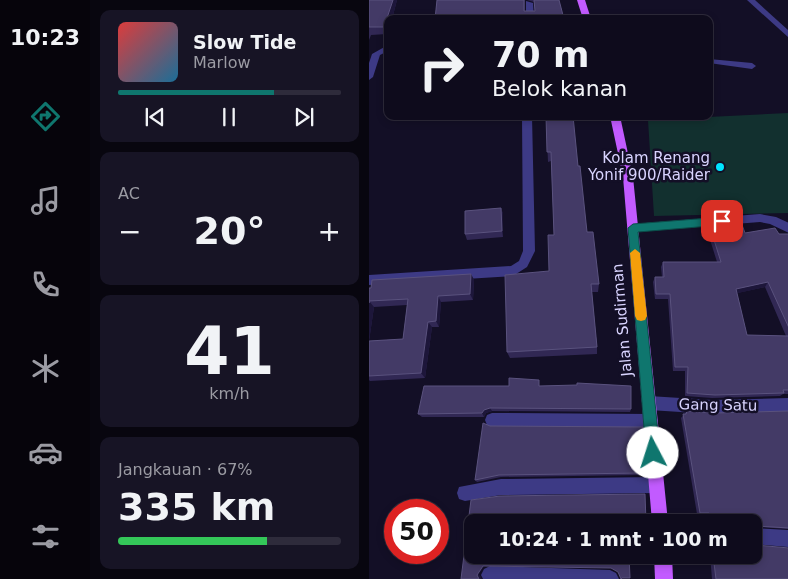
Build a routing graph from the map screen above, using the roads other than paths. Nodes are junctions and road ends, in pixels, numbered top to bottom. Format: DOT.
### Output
graph roads {
  1 [pos="581,0"];
  2 [pos="751,0"];
  3 [pos="529,3"];
  4 [pos="530,15"];
  5 [pos="586,15"];
  6 [pos="788,36"];
  7 [pos="384,49"];
  8 [pos="713,62"];
  9 [pos="751,66"];
  10 [pos="369,77"];
  11 [pos="527,120"];
  12 [pos="616,120"];
  13 [pos="633,228"];
  14 [pos="788,229"];
  15 [pos="369,280"];
  16 [pos="649,403"];
  17 [pos="788,405"];
  18 [pos="492,420"];
  19 [pos="651,421"];
  20 [pos="656,485"];
  21 [pos="465,493"];
  22 [pos="659,514"];
  23 [pos="762,537"];
  24 [pos="788,539"];
  25 [pos="663,564"];
  26 [pos="490,575"];
  27 [pos="610,579"];
  28 [pos="664,579"];
  1 -- 5 [label="main road"];
  2 -- 6 [label="street"];
  3 -- 4 [label="street"];
  7 -- 10 [label="street"];
  8 -- 9 [label="street"];
  11 -- 15 [label="street"];
  12 -- 13 [label="main road, Jalan Sudirman"];
  13 -- 14 [label="street"];
  13 -- 16 [label="main road, Jalan Sudirman"];
  16 -- 17 [label="street, Gang Satu"];
  16 -- 19 [label="main road, Jalan Sudirman"];
  18 -- 19 [label="street"];
  19 -- 20 [label="main road, Jalan Sudirman"];
  20 -- 21 [label="street"];
  20 -- 22 [label="main road, Jalan Sudirman"];
  23 -- 24 [label="street"];
  25 -- 28 [label="main road"];
  26 -- 27 [label="street"];
}
